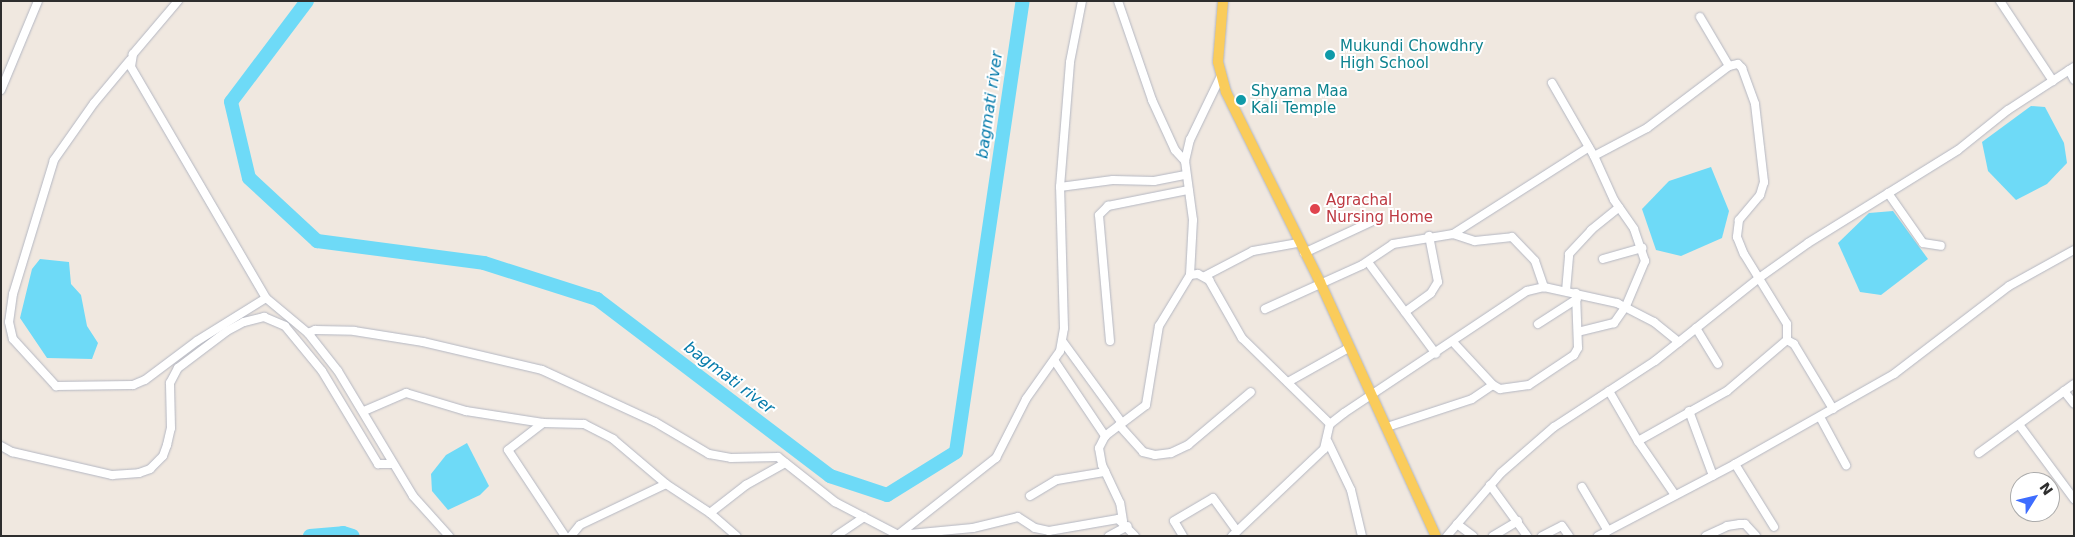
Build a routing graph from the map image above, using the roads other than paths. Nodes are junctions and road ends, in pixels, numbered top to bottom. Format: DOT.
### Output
graph roads {
  1 [pos="38,1"];
  2 [pos="178,1"];
  3 [pos="1082,1"];
  4 [pos="1118,1"];
  5 [pos="1223,1"];
  6 [pos="2000,1"];
  7 [pos="1700,17"];
  8 [pos="130,60"];
  9 [pos="1728,66"];
  10 [pos="2072,68"];
  11 [pos="1221,76"];
  12 [pos="2074,80"];
  13 [pos="2054,81"];
  14 [pos="1552,84"];
  15 [pos="1,90"];
  16 [pos="1589,147"];
  17 [pos="1594,156"];
  18 [pos="1185,161"];
  19 [pos="1185,175"];
  20 [pos="1060,187"];
  21 [pos="1188,190"];
  22 [pos="1888,192"];
  23 [pos="1618,207"];
  24 [pos="1375,220"];
  25 [pos="1453,234"];
  26 [pos="1429,236"];
  27 [pos="1298,243"];
  28 [pos="1941,246"];
  29 [pos="1642,248"];
  30 [pos="2074,250"];
  31 [pos="1304,252"];
  32 [pos="1603,259"];
  33 [pos="1368,262"];
  34 [pos="1190,275"];
  35 [pos="1205,276"];
  36 [pos="1759,278"];
  37 [pos="1320,282"];
  38 [pos="1544,287"];
  39 [pos="1566,291"];
  40 [pos="1576,296"];
  41 [pos="266,298"];
  42 [pos="1626,306"];
  43 [pos="1265,309"];
  44 [pos="1405,312"];
  45 [pos="1538,324"];
  46 [pos="1696,328"];
  47 [pos="1579,332"];
  48 [pos="308,333"];
  49 [pos="1787,340"];
  50 [pos="1110,341"];
  51 [pos="1063,342"];
  52 [pos="1453,342"];
  53 [pos="1679,342"];
  54 [pos="1350,347"];
  55 [pos="1436,354"];
  56 [pos="1054,360"];
  57 [pos="1718,364"];
  58 [pos="1288,382"];
  59 [pos="2074,384"];
  60 [pos="1494,386"];
  61 [pos="1609,391"];
  62 [pos="2064,391"];
  63 [pos="1251,392"];
  64 [pos="1371,392"];
  65 [pos="2074,404"];
  66 [pos="1833,409"];
  67 [pos="364,410"];
  68 [pos="1688,411"];
  69 [pos="1820,416"];
  70 [pos="543,423"];
  71 [pos="1120,424"];
  72 [pos="1330,424"];
  73 [pos="2020,426"];
  74 [pos="1387,427"];
  75 [pos="1105,436"];
  76 [pos="1638,441"];
  77 [pos="1328,442"];
  78 [pos="1,446"];
  79 [pos="1979,453"];
  80 [pos="785,463"];
  81 [pos="392,464"];
  82 [pos="1736,464"];
  83 [pos="1846,465"];
  84 [pos="1105,472"];
  85 [pos="1713,476"];
  86 [pos="666,484"];
  87 [pos="1490,485"];
  88 [pos="1582,487"];
  89 [pos="1676,495"];
  90 [pos="1030,496"];
  91 [pos="2074,499"];
  92 [pos="710,513"];
  93 [pos="864,517"];
  94 [pos="1518,521"];
  95 [pos="1126,524"];
  96 [pos="1457,524"];
  97 [pos="1774,527"];
  98 [pos="1608,530"];
  99 [pos="1235,533"];
  100 [pos="917,534"];
  101 [pos="898,535"];
  102 [pos="1360,535"];
  103 [pos="449,536"];
  104 [pos="565,536"];
  105 [pos="571,536"];
  106 [pos="736,536"];
  107 [pos="836,536"];
  108 [pos="1109,536"];
  109 [pos="1135,536"];
  110 [pos="1183,536"];
  111 [pos="1436,536"];
  112 [pos="1447,536"];
  113 [pos="1472,536"];
  114 [pos="1493,536"];
  115 [pos="1527,536"];
  116 [pos="1542,536"];
  117 [pos="1569,536"];
  118 [pos="1598,536"];
  119 [pos="1706,536"];
  120 [pos="1756,536"];
  1 -- 15 [label="street"];
  2 -- 8 [label="street"];
  3 -- 20 [label="street"];
  4 -- 18 [label="street"];
  5 -- 11 [label="main road"];
  6 -- 13 [label="street"];
  7 -- 9 [label="street"];
  8 -- 41 [label="street"];
  8 -- 41 [label="street"];
  9 -- 17 [label="street"];
  9 -- 36 [label="street"];
  10 -- 12 [label="street"];
  10 -- 13 [label="street"];
  11 -- 18 [label="street"];
  11 -- 27 [label="main road"];
  13 -- 22 [label="street"];
  14 -- 16 [label="street"];
  16 -- 17 [label="street"];
  16 -- 25 [label="street"];
  17 -- 23 [label="street"];
  18 -- 19 [label="street"];
  19 -- 20 [label="street"];
  19 -- 21 [label="street"];
  20 -- 51 [label="street"];
  21 -- 34 [label="street"];
  21 -- 50 [label="street"];
  22 -- 28 [label="street"];
  22 -- 36 [label="street"];
  23 -- 29 [label="street"];
  23 -- 39 [label="street"];
  24 -- 31 [label="street"];
  25 -- 26 [label="street"];
  25 -- 38 [label="street"];
  26 -- 33 [label="street"];
  26 -- 44 [label="street"];
  27 -- 31 [label="main road"];
  27 -- 35 [label="street"];
  29 -- 32 [label="street"];
  29 -- 42 [label="street"];
  30 -- 66 [label="street"];
  31 -- 37 [label="main road"];
  33 -- 37 [label="street"];
  33 -- 44 [label="street"];
  34 -- 35 [label="street"];
  34 -- 71 [label="street"];
  35 -- 58 [label="street"];
  36 -- 46 [label="street"];
  36 -- 49 [label="street"];
  37 -- 43 [label="street"];
  37 -- 54 [label="main road"];
  38 -- 39 [label="street"];
  38 -- 52 [label="street"];
  39 -- 40 [label="street"];
  40 -- 42 [label="street"];
  40 -- 45 [label="street"];
  40 -- 47 [label="street"];
  41 -- 48 [label="street"];
  42 -- 47 [label="street"];
  42 -- 53 [label="street"];
  44 -- 55 [label="street"];
  46 -- 53 [label="street"];
  46 -- 57 [label="street"];
  47 -- 60 [label="street"];
  48 -- 67 [label="street"];
  48 -- 80 [label="street"];
  49 -- 66 [label="street"];
  49 -- 68 [label="street"];
  51 -- 56 [label="street"];
  51 -- 71 [label="street"];
  52 -- 55 [label="street"];
  52 -- 60 [label="street"];
  53 -- 61 [label="street"];
  54 -- 58 [label="street"];
  54 -- 64 [label="main road"];
  55 -- 64 [label="street"];
  56 -- 75 [label="street"];
  56 -- 101 [label="street"];
  58 -- 72 [label="street"];
  59 -- 62 [label="street"];
  60 -- 74 [label="street"];
  61 -- 76 [label="street"];
  61 -- 87 [label="street"];
  62 -- 65 [label="street"];
  62 -- 73 [label="street"];
  63 -- 71 [label="street"];
  64 -- 72 [label="street"];
  64 -- 74 [label="main road"];
  66 -- 69 [label="street"];
  67 -- 70 [label="street"];
  67 -- 81 [label="street"];
  68 -- 76 [label="street"];
  68 -- 85 [label="street"];
  69 -- 82 [label="street"];
  69 -- 83 [label="street"];
  70 -- 86 [label="street"];
  70 -- 104 [label="street"];
  71 -- 75 [label="street"];
  72 -- 77 [label="street"];
  73 -- 79 [label="street"];
  73 -- 91 [label="street"];
  74 -- 111 [label="main road"];
  75 -- 84 [label="street"];
  76 -- 89 [label="street"];
  77 -- 99 [label="street"];
  77 -- 102 [label="street"];
  78 -- 81 [label="street"];
  80 -- 92 [label="street"];
  80 -- 93 [label="street"];
  81 -- 103 [label="street"];
  82 -- 85 [label="street"];
  82 -- 97 [label="street"];
  84 -- 90 [label="street"];
  84 -- 95 [label="street"];
  85 -- 89 [label="street"];
  86 -- 92 [label="street"];
  86 -- 105 [label="street"];
  87 -- 94 [label="street"];
  87 -- 96 [label="street"];
  88 -- 98 [label="street"];
  89 -- 98 [label="street"];
  92 -- 106 [label="street"];
  93 -- 101 [label="street"];
  93 -- 107 [label="street"];
  94 -- 114 [label="street"];
  94 -- 115 [label="street"];
  95 -- 100 [label="street"];
  95 -- 108 [label="street"];
  95 -- 109 [label="street"];
  96 -- 112 [label="street"];
  96 -- 113 [label="street"];
  98 -- 118 [label="street"];
  99 -- 110 [label="street"];
  100 -- 101 [label="street"];
  116 -- 117 [label="street"];
  119 -- 120 [label="street"];
}
